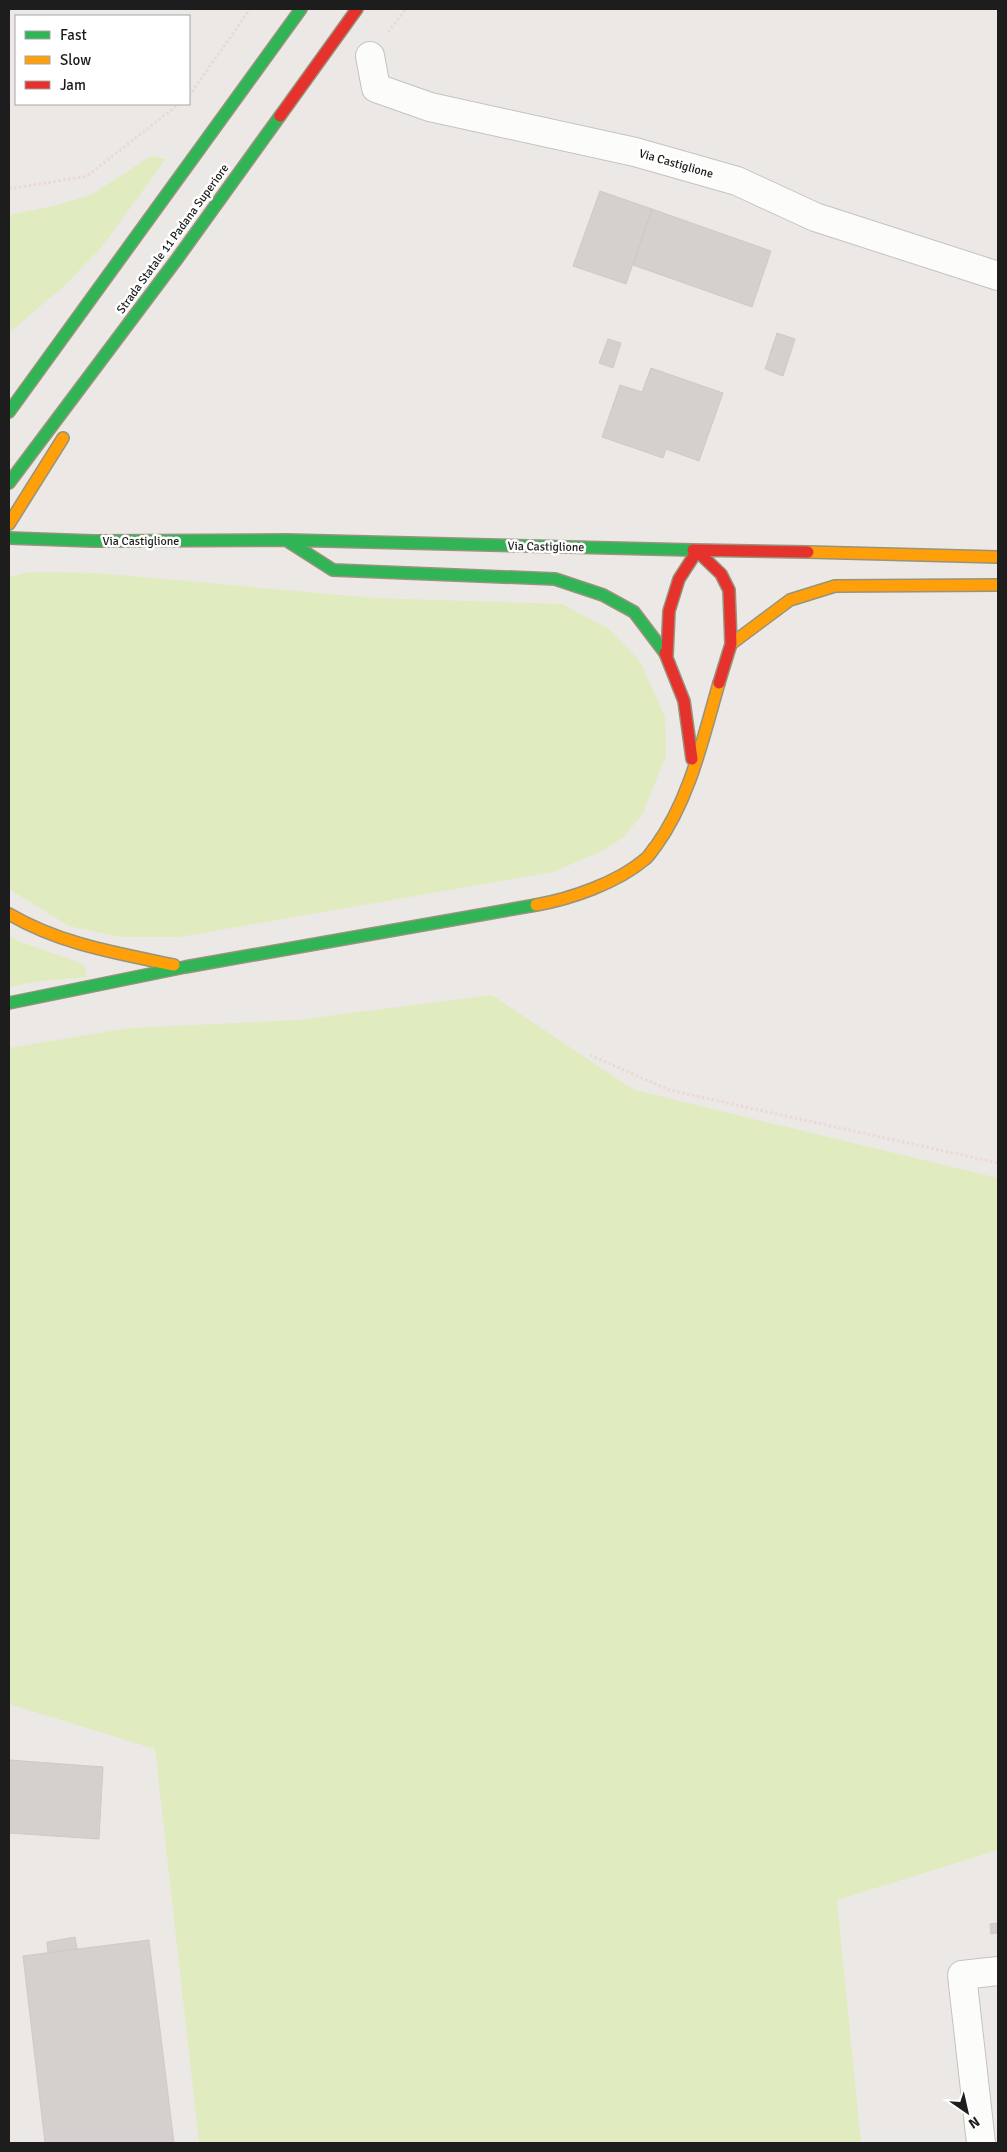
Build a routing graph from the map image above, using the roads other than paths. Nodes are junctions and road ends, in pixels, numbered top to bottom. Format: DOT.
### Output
graph roads {
  1 [pos="301,9"];
  2 [pos="357,9"];
  3 [pos="370,56"];
  4 [pos="177,259"];
  5 [pos="998,276"];
  6 [pos="93,391"];
  7 [pos="9,412"];
  8 [pos="72,424"];
  9 [pos="9,483"];
  10 [pos="9,524"];
  11 [pos="9,538"];
  12 [pos="286,540"];
  13 [pos="697,551"];
  14 [pos="998,557"];
  15 [pos="998,585"];
  16 [pos="731,644"];
  17 [pos="667,656"];
  18 [pos="694,768"];
  19 [pos="9,914"];
  20 [pos="185,967"];
  21 [pos="9,1003"];
  22 [pos="998,1971"];
  23 [pos="981,2143"];
  1 -- 7 [label="main road"];
  2 -- 4 [label="main road, Strada Statale 11 Padana Superiore"];
  3 -- 5 [label="street, Via Castiglione"];
  4 -- 6 [label="main road"];
  4 -- 9 [label="main road, Strada Statale 11 Padana Superiore"];
  8 -- 10 [label="main road"];
  11 -- 12 [label="main road, Via Castiglione"];
  12 -- 13 [label="main road, Via Castiglione"];
  12 -- 17 [label="main road"];
  13 -- 14 [label="main road, Via Castiglione"];
  13 -- 16 [label="main road"];
  13 -- 17 [label="main road"];
  15 -- 16 [label="main road"];
  16 -- 18 [label="main road"];
  17 -- 18 [label="main road"];
  18 -- 20 [label="main road"];
  19 -- 20 [label="main road"];
  20 -- 21 [label="main road"];
  22 -- 23 [label="street"];
}
